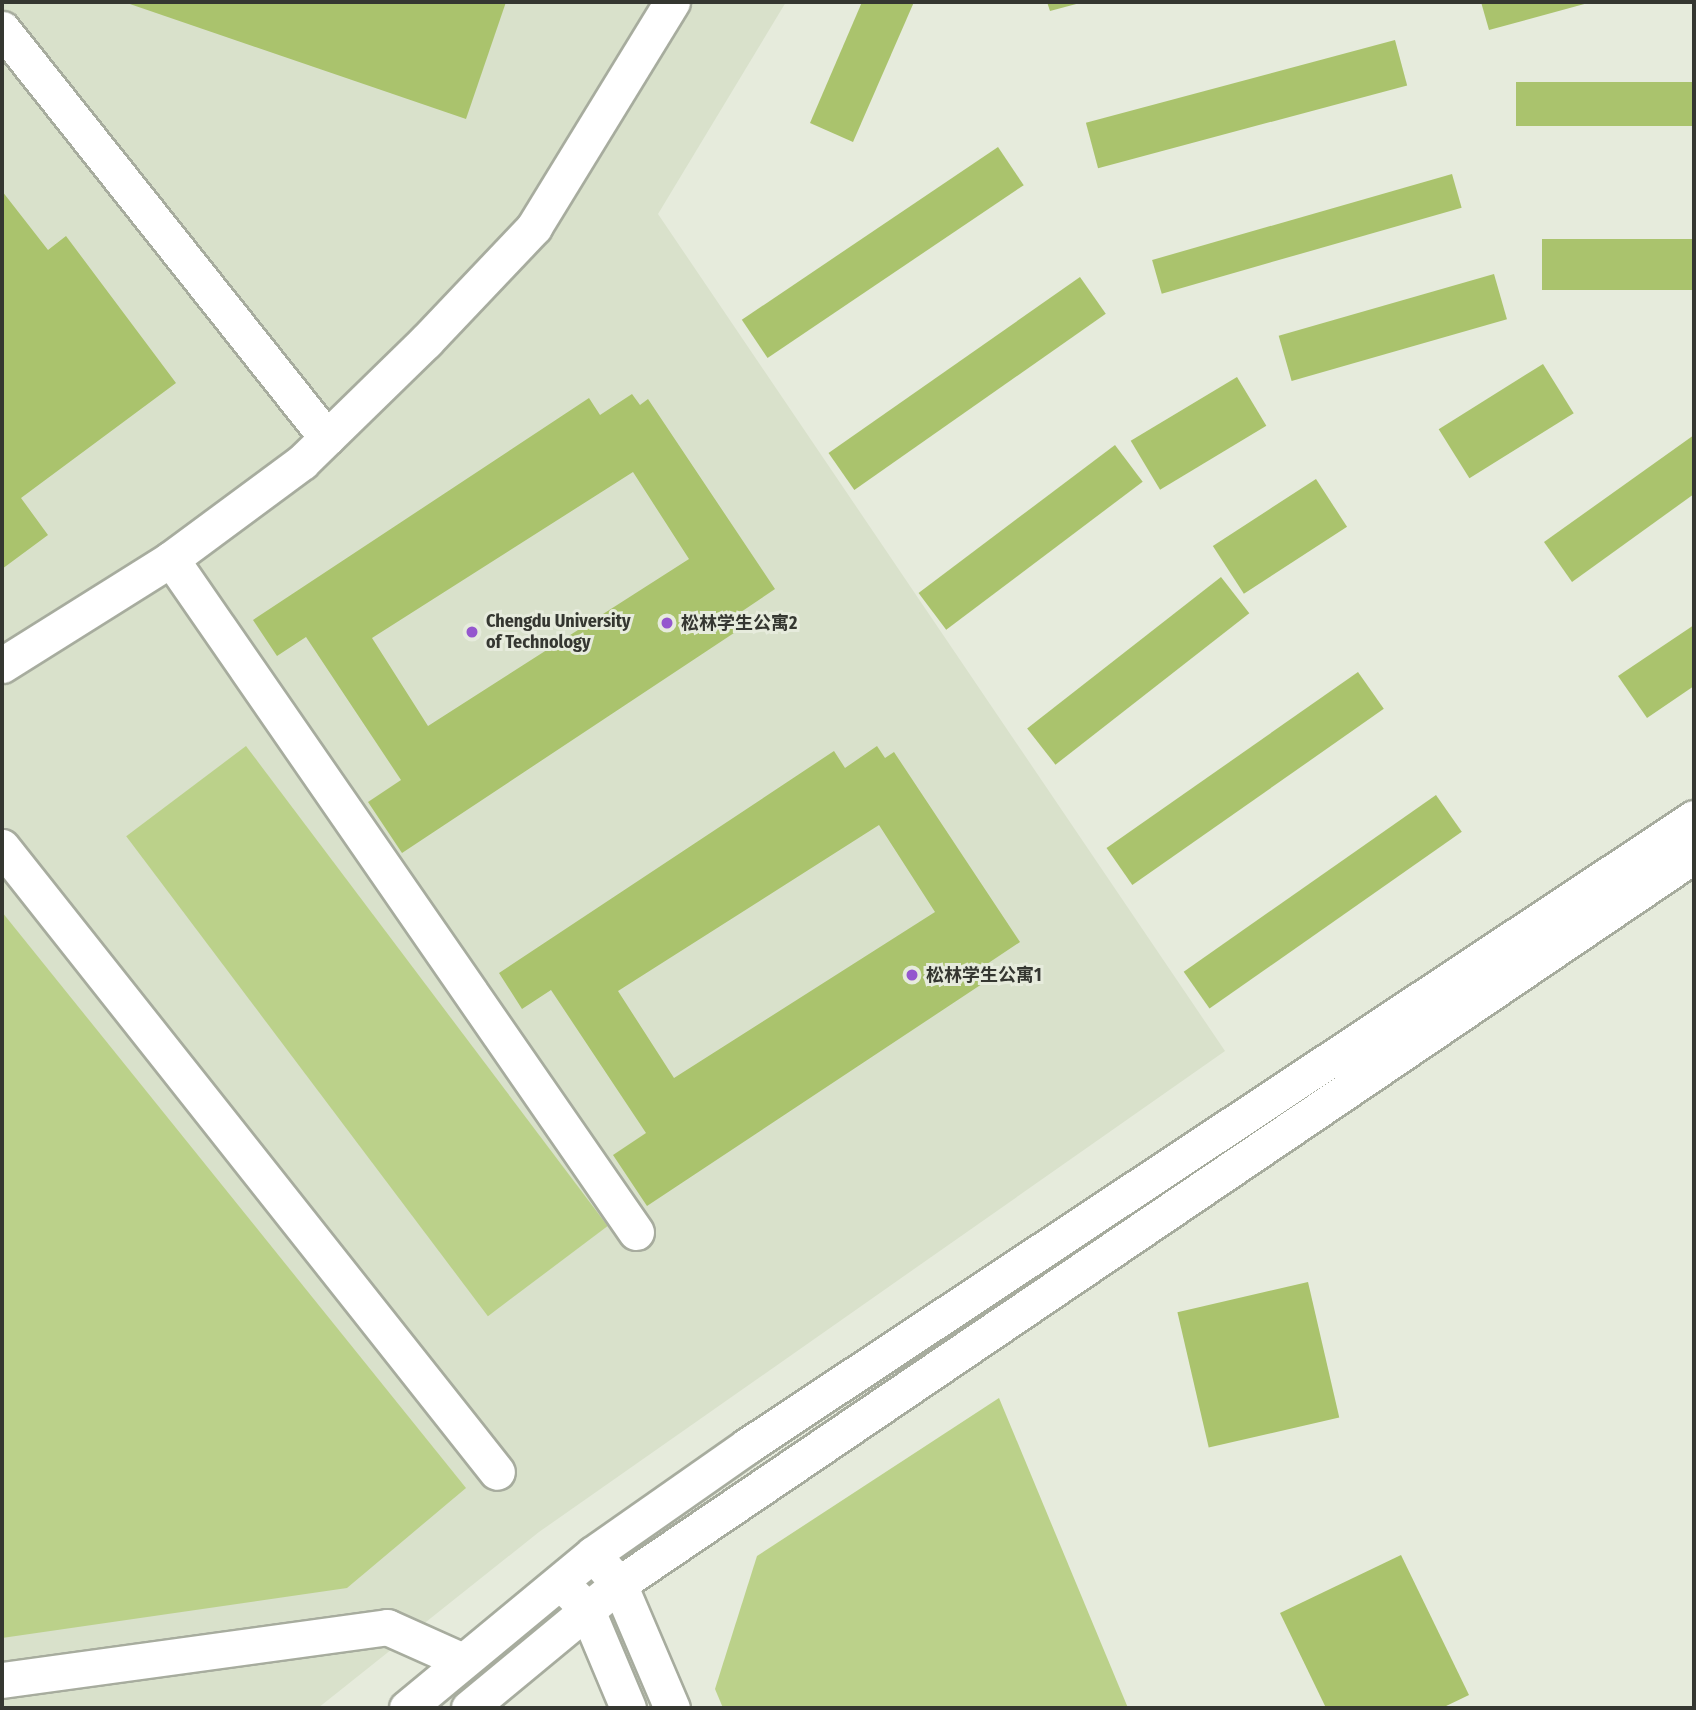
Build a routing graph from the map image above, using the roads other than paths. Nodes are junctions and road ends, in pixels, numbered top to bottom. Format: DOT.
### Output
graph roads {
  1 [pos="672,2"];
  2 [pos="2,29"];
  3 [pos="327,438"];
  4 [pos="171,559"];
  5 [pos="2,664"];
  6 [pos="1694,818"];
  7 [pos="2,846"];
  8 [pos="1694,855"];
  9 [pos="635,1232"];
  10 [pos="496,1472"];
  11 [pos="593,1553"];
  12 [pos="559,1580"];
  13 [pos="619,1584"];
  14 [pos="586,1608"];
  15 [pos="463,1661"];
  16 [pos="2,1680"];
  17 [pos="407,1708"];
  18 [pos="469,1708"];
  19 [pos="628,1708"];
  20 [pos="671,1708"];
  1 -- 3 [label="street"];
  2 -- 3 [label="street"];
  3 -- 4 [label="street"];
  4 -- 5 [label="street"];
  4 -- 9 [label="street"];
  6 -- 11 [label="street"];
  7 -- 10 [label="street"];
  8 -- 13 [label="street"];
  11 -- 12 [label="street"];
  11 -- 13 [label="street"];
  12 -- 14 [label="street"];
  12 -- 15 [label="street"];
  13 -- 14 [label="street"];
  13 -- 20 [label="street"];
  14 -- 18 [label="street"];
  14 -- 19 [label="street"];
  15 -- 16 [label="street"];
  15 -- 17 [label="street"];
}
